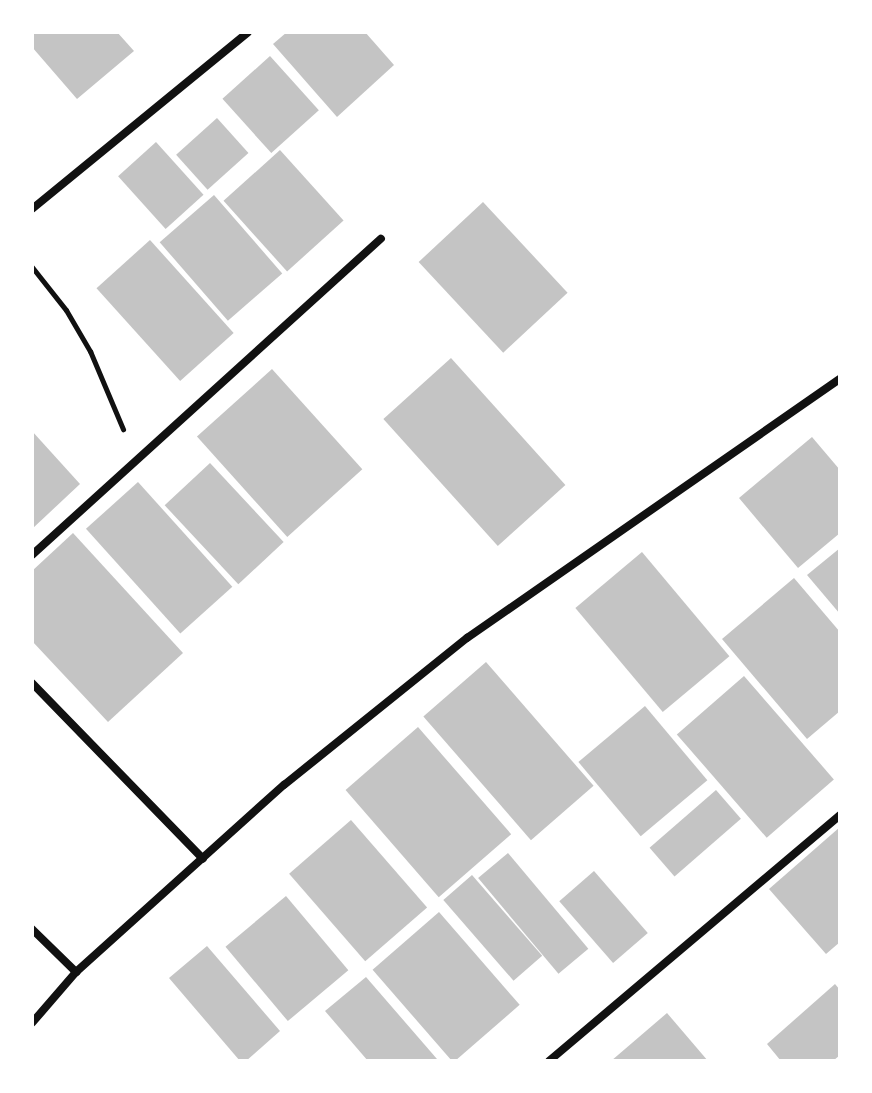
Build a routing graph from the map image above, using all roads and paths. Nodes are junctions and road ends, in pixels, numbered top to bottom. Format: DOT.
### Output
graph roads {
  1 [pos="248,32"];
  2 [pos="32,209"];
  3 [pos="381,238"];
  4 [pos="32,267"];
  5 [pos="840,379"];
  6 [pos="124,433"];
  7 [pos="32,555"];
  8 [pos="32,683"];
  9 [pos="840,815"];
  10 [pos="203,859"];
  11 [pos="32,929"];
  12 [pos="76,972"];
  13 [pos="32,1023"];
  14 [pos="549,1061"];
  1 -- 2 [label="street"];
  3 -- 7 [label="street"];
  4 -- 6 [label="path"];
  5 -- 10 [label="street"];
  8 -- 10 [label="street"];
  9 -- 14 [label="street"];
  10 -- 12 [label="street"];
  11 -- 12 [label="street"];
  12 -- 13 [label="street"];
}
